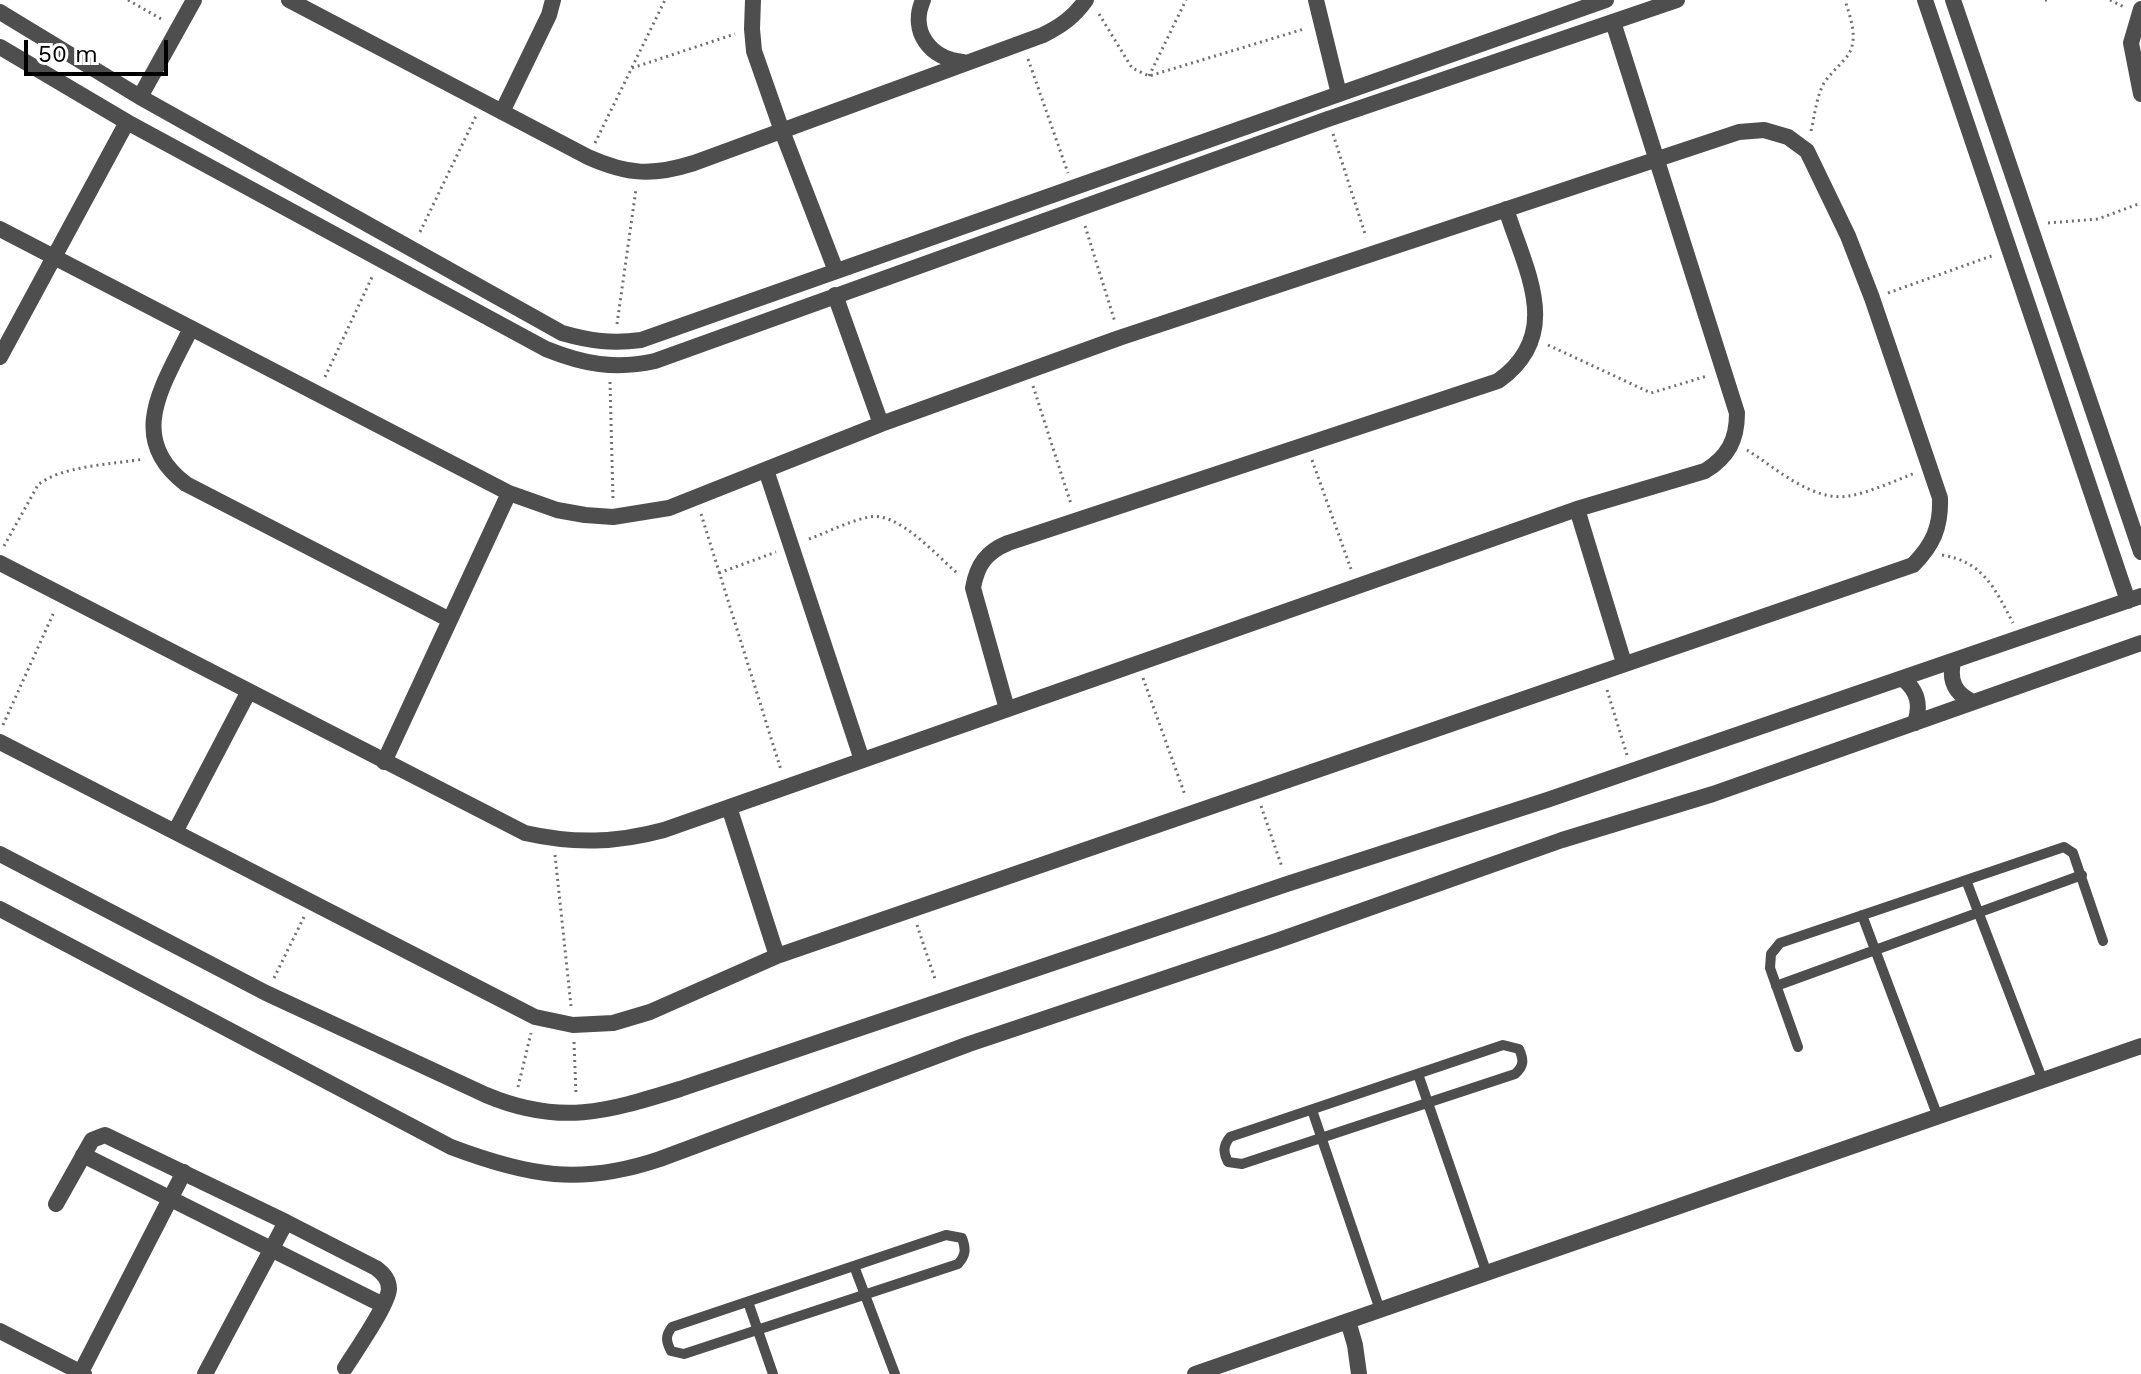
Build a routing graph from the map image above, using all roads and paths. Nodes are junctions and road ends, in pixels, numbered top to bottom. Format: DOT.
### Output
graph roads {
  1 [pos="128,0"];
  2 [pos="194,0"];
  3 [pos="289,0"];
  4 [pos="553,0"];
  5 [pos="665,0"];
  6 [pos="753,0"];
  7 [pos="923,0"];
  8 [pos="1186,0"];
  9 [pos="1316,0"];
  10 [pos="1606,0"];
  11 [pos="1677,0"];
  12 [pos="1845,0"];
  13 [pos="1953,2"];
  14 [pos="1092,6"];
  15 [pos="1927,6"];
  16 [pos="2141,9"];
  17 [pos="0,12"];
  18 [pos="1613,22"];
  19 [pos="1321,23"];
  20 [pos="178,28"];
  21 [pos="752,29"];
  22 [pos="1023,42"];
  23 [pos="0,47"];
  24 [pos="1459,51"];
  25 [pos="967,62"];
  26 [pos="632,68"];
  27 [pos="1466,71"];
  28 [pos="1149,76"];
  29 [pos="1339,94"];
  30 [pos="2141,94"];
  31 [pos="140,97"];
  32 [pos="483,102"];
  33 [pos="502,112"];
  34 [pos="1328,119"];
  35 [pos="127,122"];
  36 [pos="782,131"];
  37 [pos="1807,151"];
  38 [pos="588,157"];
  39 [pos="1657,160"];
  40 [pos="639,173"];
  41 [pos="1073,188"];
  42 [pos="2141,203"];
  43 [pos="1079,208"];
  44 [pos="1506,209"];
  45 [pos="2029,224"];
  46 [pos="0,229"];
  47 [pos="915,243"];
  48 [pos="412,249"];
  49 [pos="2009,250"];
  50 [pos="1371,253"];
  51 [pos="53,257"];
  52 [pos="380,261"];
  53 [pos="923,263"];
  54 [pos="836,271"];
  55 [pos="835,295"];
  56 [pos="1872,298"];
  57 [pos="191,328"];
  58 [pos="1119,338"];
  59 [pos="1534,338"];
  60 [pos="614,343"];
  61 [pos="0,357"];
  62 [pos="609,366"];
  63 [pos="1028,371"];
  64 [pos="1724,371"];
  65 [pos="317,393"];
  66 [pos="881,424"];
  67 [pos="1734,441"];
  68 [pos="1307,445"];
  69 [pos="160,457"];
  70 [pos="1930,468"];
  71 [pos="766,470"];
  72 [pos="509,493"];
  73 [pos="696,499"];
  74 [pos="1577,509"];
  75 [pos="613,517"];
  76 [pos="1076,521"];
  77 [pos="791,546"];
  78 [pos="1926,552"];
  79 [pos="2141,552"];
  80 [pos="0,553"];
  81 [pos="0,563"];
  82 [pos="719,573"];
  83 [pos="1357,586"];
  84 [pos="973,588"];
  85 [pos="63,594"];
  86 [pos="2134,598"];
  87 [pos="450,620"];
  88 [pos="2021,639"];
  89 [pos="2141,643"];
  90 [pos="1953,662"];
  91 [pos="1137,663"];
  92 [pos="1624,663"];
  93 [pos="1601,671"];
  94 [pos="1903,679"];
  95 [pos="249,691"];
  96 [pos="1973,702"];
  97 [pos="1007,709"];
  98 [pos="1915,723"];
  99 [pos="0,730"];
  100 [pos="0,742"];
  101 [pos="862,760"];
  102 [pos="384,762"];
  103 [pos="1632,771"];
  104 [pos="786,787"];
  105 [pos="1256,791"];
  106 [pos="729,807"];
  107 [pos="1191,813"];
  108 [pos="175,832"];
  109 [pos="553,839"];
  110 [pos="0,854"];
  111 [pos="2082,875"];
  112 [pos="1966,880"];
  113 [pos="1287,884"];
  114 [pos="312,903"];
  115 [pos="0,909"];
  116 [pos="912,910"];
  117 [pos="1978,913"];
  118 [pos="1862,915"];
  119 [pos="2103,941"];
  120 [pos="1875,950"];
  121 [pos="777,956"];
  122 [pos="1776,986"];
  123 [pos="266,993"];
  124 [pos="941,999"];
  125 [pos="535,1017"];
  126 [pos="573,1025"];
  127 [pos="2141,1046"];
  128 [pos="1798,1047"];
  129 [pos="1418,1074"];
  130 [pos="2043,1081"];
  131 [pos="1427,1103"];
  132 [pos="514,1107"];
  133 [pos="1312,1110"];
  134 [pos="576,1114"];
  135 [pos="1938,1117"];
  136 [pos="1321,1138"];
  137 [pos="83,1155"];
  138 [pos="184,1172"];
  139 [pos="170,1199"];
  140 [pos="56,1204"];
  141 [pos="286,1222"];
  142 [pos="271,1249"];
  143 [pos="854,1266"];
  144 [pos="1487,1274"];
  145 [pos="865,1295"];
  146 [pos="748,1302"];
  147 [pos="383,1305"];
  148 [pos="1380,1310"];
  149 [pos="1348,1321"];
  150 [pos="757,1329"];
  151 [pos="0,1331"];
  152 [pos="345,1368"];
  153 [pos="82,1373"];
  154 [pos="205,1374"];
  155 [pos="773,1374"];
  156 [pos="895,1374"];
  157 [pos="1195,1374"];
  158 [pos="1359,1374"];
  1 -- 20 [label="path"];
  2 -- 20 [label="street"];
  3 -- 32 [label="street"];
  4 -- 33 [label="street"];
  5 -- 26 [label="path"];
  6 -- 21 [label="street"];
  7 -- 25 [label="street"];
  8 -- 28 [label="path"];
  9 -- 19 [label="street"];
  10 -- 24 [label="street"];
  11 -- 18 [label="street"];
  12 -- 37 [label="path"];
  13 -- 15 [label="street"];
  13 -- 45 [label="street"];
  14 -- 22 [label="street"];
  14 -- 28 [label="path"];
  15 -- 49 [label="street"];
  16 -- 30 [label="street"];
  17 -- 31 [label="street"];
  18 -- 27 [label="street"];
  18 -- 39 [label="street"];
  19 -- 28 [label="path"];
  19 -- 29 [label="street"];
  20 -- 31 [label="street"];
  21 -- 26 [label="path"];
  21 -- 36 [label="street"];
  22 -- 25 [label="street"];
  22 -- 41 [label="path"];
  23 -- 35 [label="street"];
  24 -- 27 [label="street"];
  24 -- 29 [label="street"];
  25 -- 36 [label="street"];
  26 -- 38 [label="path"];
  27 -- 34 [label="street"];
  29 -- 41 [label="street"];
  31 -- 48 [label="street"];
  32 -- 33 [label="street"];
  32 -- 48 [label="path"];
  33 -- 38 [label="street"];
  34 -- 43 [label="street"];
  34 -- 50 [label="path"];
  35 -- 51 [label="street"];
  35 -- 52 [label="street"];
  36 -- 40 [label="street"];
  36 -- 54 [label="street"];
  37 -- 39 [label="street"];
  37 -- 56 [label="street"];
  38 -- 40 [label="street"];
  39 -- 44 [label="street"];
  39 -- 64 [label="street"];
  40 -- 60 [label="path"];
  41 -- 47 [label="street"];
  42 -- 45 [label="path"];
  43 -- 53 [label="street"];
  43 -- 58 [label="path"];
  44 -- 50 [label="street"];
  44 -- 59 [label="street"];
  45 -- 79 [label="street"];
  46 -- 51 [label="street"];
  47 -- 53 [label="street"];
  47 -- 54 [label="street"];
  48 -- 60 [label="street"];
  49 -- 56 [label="path"];
  49 -- 86 [label="street"];
  50 -- 58 [label="street"];
  51 -- 57 [label="street"];
  51 -- 61 [label="street"];
  52 -- 62 [label="street"];
  52 -- 65 [label="path"];
  53 -- 55 [label="street"];
  54 -- 60 [label="street"];
  55 -- 62 [label="street"];
  55 -- 66 [label="street"];
  56 -- 70 [label="street"];
  57 -- 65 [label="street"];
  57 -- 69 [label="street"];
  58 -- 63 [label="street"];
  59 -- 64 [label="path"];
  59 -- 68 [label="street"];
  62 -- 75 [label="path"];
  63 -- 66 [label="street"];
  63 -- 76 [label="path"];
  64 -- 67 [label="street"];
  65 -- 72 [label="street"];
  66 -- 71 [label="street"];
  67 -- 70 [label="path"];
  67 -- 74 [label="street"];
  68 -- 76 [label="street"];
  68 -- 83 [label="path"];
  69 -- 80 [label="path"];
  69 -- 87 [label="street"];
  70 -- 78 [label="street"];
  71 -- 73 [label="street"];
  71 -- 77 [label="street"];
  72 -- 75 [label="street"];
  72 -- 87 [label="street"];
  73 -- 75 [label="street"];
  73 -- 82 [label="path"];
  74 -- 83 [label="street"];
  74 -- 92 [label="street"];
  76 -- 84 [label="street"];
  77 -- 82 [label="path"];
  77 -- 84 [label="path"];
  77 -- 101 [label="street"];
  78 -- 88 [label="path"];
  78 -- 92 [label="street"];
  81 -- 85 [label="street"];
  82 -- 104 [label="path"];
  83 -- 91 [label="street"];
  84 -- 97 [label="street"];
  85 -- 95 [label="street"];
  85 -- 99 [label="path"];
  86 -- 88 [label="street"];
  87 -- 102 [label="street"];
  88 -- 90 [label="street"];
  89 -- 96 [label="street"];
  90 -- 94 [label="street"];
  90 -- 96 [label="street"];
  91 -- 97 [label="street"];
  91 -- 107 [label="path"];
  92 -- 93 [label="street"];
  93 -- 103 [label="path"];
  93 -- 105 [label="street"];
  94 -- 98 [label="street"];
  94 -- 103 [label="street"];
  95 -- 102 [label="street"];
  95 -- 108 [label="street"];
  96 -- 98 [label="street"];
  97 -- 101 [label="street"];
  98 -- 115 [label="street"];
  100 -- 108 [label="street"];
  101 -- 104 [label="street"];
  102 -- 109 [label="street"];
  103 -- 113 [label="street"];
  104 -- 106 [label="street"];
  105 -- 107 [label="street"];
  105 -- 113 [label="path"];
  106 -- 109 [label="street"];
  106 -- 121 [label="street"];
  107 -- 116 [label="street"];
  108 -- 114 [label="street"];
  109 -- 126 [label="path"];
  110 -- 123 [label="street"];
  111 -- 112 [label="lane"];
  111 -- 117 [label="lane"];
  111 -- 119 [label="lane"];
  112 -- 117 [label="lane"];
  112 -- 118 [label="lane"];
  113 -- 124 [label="street"];
  114 -- 123 [label="path"];
  114 -- 125 [label="street"];
  116 -- 121 [label="street"];
  116 -- 124 [label="path"];
  117 -- 120 [label="lane"];
  117 -- 130 [label="lane"];
  118 -- 120 [label="lane"];
  118 -- 122 [label="lane"];
  120 -- 122 [label="lane"];
  120 -- 135 [label="lane"];
  121 -- 126 [label="street"];
  122 -- 128 [label="lane"];
  123 -- 132 [label="street"];
  124 -- 134 [label="street"];
  125 -- 126 [label="street"];
  125 -- 132 [label="path"];
  126 -- 134 [label="path"];
  127 -- 130 [label="street"];
  129 -- 131 [label="lane"];
  129 -- 131 [label="lane"];
  129 -- 133 [label="lane"];
  130 -- 135 [label="street"];
  131 -- 136 [label="lane"];
  131 -- 144 [label="lane"];
  132 -- 134 [label="street"];
  133 -- 136 [label="lane"];
  133 -- 136 [label="lane"];
  135 -- 144 [label="street"];
  136 -- 148 [label="lane"];
  137 -- 138 [label="street"];
  137 -- 139 [label="street"];
  137 -- 140 [label="street"];
  138 -- 139 [label="street"];
  138 -- 141 [label="street"];
  139 -- 142 [label="street"];
  139 -- 153 [label="street"];
  141 -- 142 [label="street"];
  141 -- 147 [label="street"];
  142 -- 147 [label="street"];
  142 -- 154 [label="street"];
  143 -- 145 [label="lane"];
  143 -- 145 [label="lane"];
  143 -- 146 [label="lane"];
  144 -- 148 [label="street"];
  145 -- 150 [label="lane"];
  145 -- 156 [label="lane"];
  146 -- 150 [label="lane"];
  146 -- 150 [label="lane"];
  147 -- 152 [label="street"];
  148 -- 149 [label="street"];
  149 -- 157 [label="street"];
  149 -- 158 [label="street"];
  150 -- 155 [label="lane"];
  151 -- 153 [label="street"];
}
